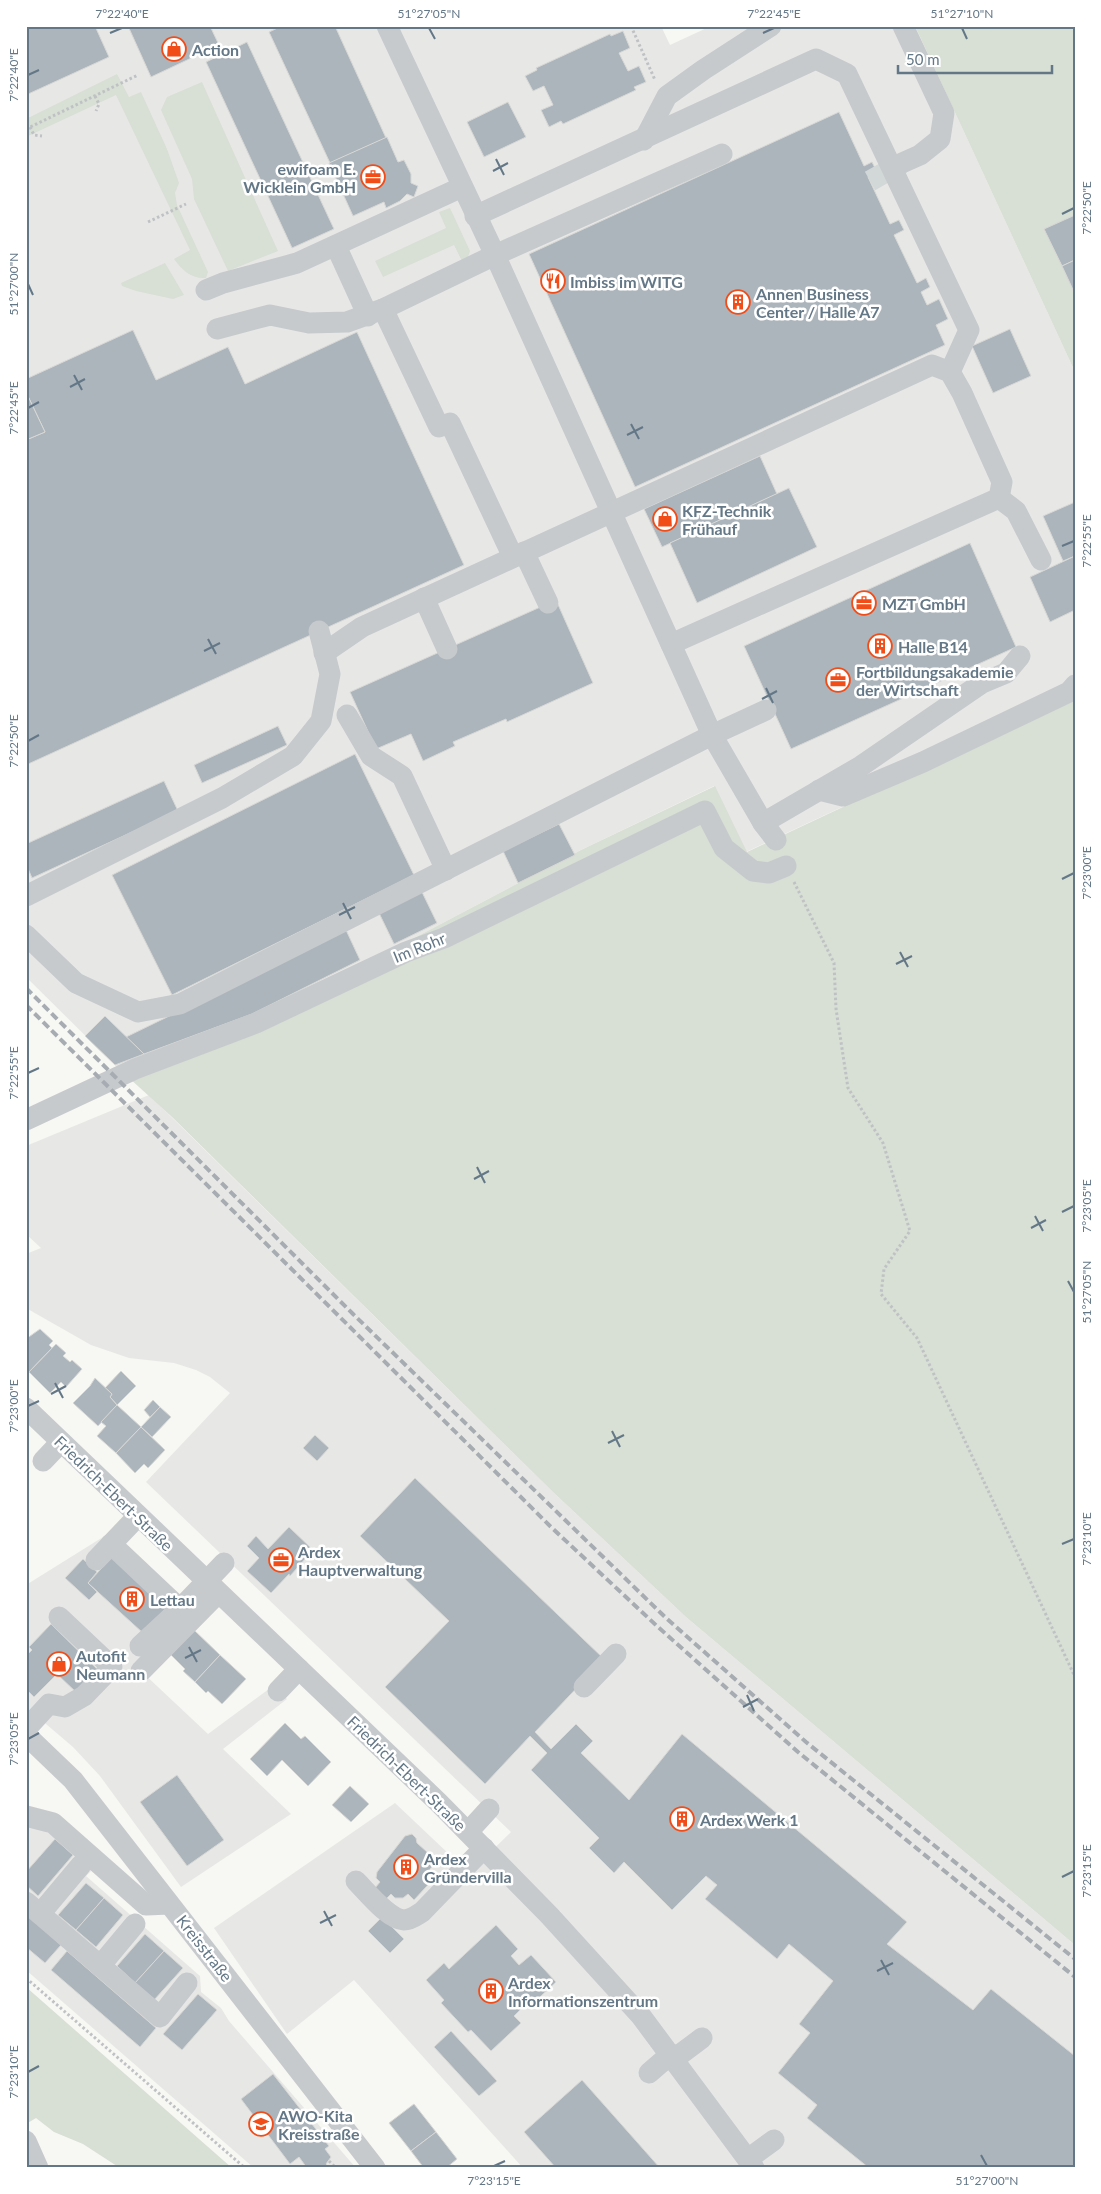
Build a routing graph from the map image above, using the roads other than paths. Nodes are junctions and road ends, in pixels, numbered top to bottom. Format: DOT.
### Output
graph roads {
  1 [pos="387,26"];
  2 [pos="771,26"];
  3 [pos="903,26"];
  4 [pos="644,140"];
  5 [pos="722,154"];
  6 [pos="902,163"];
  7 [pos="462,187"];
  8 [pos="476,216"];
  9 [pos="336,246"];
  10 [pos="495,255"];
  11 [pos="206,290"];
  12 [pos="376,312"];
  13 [pos="217,329"];
  14 [pos="950,372"];
  15 [pos="1000,498"];
  16 [pos="611,512"];
  17 [pos="519,555"];
  18 [pos="1041,560"];
  19 [pos="424,598"];
  20 [pos="548,603"];
  21 [pos="319,631"];
  22 [pos="671,644"];
  23 [pos="447,649"];
  24 [pos="324,653"];
  25 [pos="1020,656"];
  26 [pos="1075,685"];
  27 [pos="766,710"];
  28 [pos="347,716"];
  29 [pos="712,735"];
  30 [pos="820,790"];
  31 [pos="763,823"];
  32 [pos="776,840"];
  33 [pos="786,866"];
  34 [pos="446,870"];
  35 [pos="26,896"];
  36 [pos="26,935"];
  37 [pos="26,1120"];
  38 [pos="26,1408"];
  39 [pos="61,1442"];
  40 [pos="43,1461"];
  41 [pos="138,1516"];
  42 [pos="111,1544"];
  43 [pos="96,1560"];
  44 [pos="224,1563"];
  45 [pos="212,1587"];
  46 [pos="180,1609"];
  47 [pos="59,1617"];
  48 [pos="140,1646"];
  49 [pos="616,1654"];
  50 [pos="299,1670"];
  51 [pos="141,1671"];
  52 [pos="584,1687"];
  53 [pos="278,1690"];
  54 [pos="26,1729"];
  55 [pos="26,1735"];
  56 [pos="489,1810"];
  57 [pos="27,1817"];
  58 [pos="468,1832"];
  59 [pos="484,1848"];
  60 [pos="81,1865"];
  61 [pos="356,1881"];
  62 [pos="169,1904"];
  63 [pos="33,1908"];
  64 [pos="135,1924"];
  65 [pos="100,1966"];
  66 [pos="187,1984"];
  67 [pos="702,2038"];
  68 [pos="672,2057"];
  69 [pos="649,2073"];
  70 [pos="774,2140"];
  71 [pos="26,2141"];
  72 [pos="751,2163"];
  73 [pos="38,2168"];
  74 [pos="376,2168"];
  1 -- 7 [label="street"];
  2 -- 4 [label="street"];
  3 -- 6 [label="street"];
  4 -- 8 [label="street"];
  4 -- 14 [label="street"];
  5 -- 10 [label="street"];
  7 -- 8 [label="street"];
  7 -- 9 [label="street"];
  8 -- 10 [label="street"];
  9 -- 11 [label="street"];
  9 -- 12 [label="street"];
  10 -- 12 [label="street"];
  10 -- 16 [label="street"];
  12 -- 13 [label="street"];
  12 -- 17 [label="street"];
  14 -- 15 [label="street"];
  14 -- 16 [label="street"];
  15 -- 18 [label="street"];
  15 -- 22 [label="street"];
  16 -- 17 [label="street"];
  16 -- 22 [label="street"];
  17 -- 19 [label="street"];
  17 -- 20 [label="street"];
  19 -- 23 [label="street"];
  19 -- 24 [label="street"];
  21 -- 24 [label="street"];
  22 -- 29 [label="street"];
  24 -- 35 [label="street"];
  25 -- 30 [label="street"];
  26 -- 30 [label="street"];
  27 -- 29 [label="street"];
  28 -- 34 [label="street"];
  29 -- 31 [label="street"];
  29 -- 34 [label="street"];
  30 -- 31 [label="street"];
  31 -- 32 [label="street"];
  33 -- 37 [label="street, Im Rohr"];
  34 -- 36 [label="street"];
  38 -- 39 [label="street, Friedrich-Ebert-Straße"];
  39 -- 40 [label="street"];
  39 -- 41 [label="street, Friedrich-Ebert-Straße"];
  41 -- 42 [label="street"];
  41 -- 45 [label="street, Friedrich-Ebert-Straße"];
  42 -- 43 [label="street"];
  42 -- 46 [label="street"];
  44 -- 45 [label="street"];
  45 -- 46 [label="street"];
  45 -- 50 [label="street, Friedrich-Ebert-Straße"];
  45 -- 51 [label="street"];
  46 -- 48 [label="street"];
  47 -- 54 [label="street"];
  49 -- 52 [label="street"];
  50 -- 53 [label="street"];
  50 -- 58 [label="street, Friedrich-Ebert-Straße"];
  55 -- 62 [label="street, Kreisstraße"];
  56 -- 58 [label="street"];
  57 -- 62 [label="street"];
  58 -- 59 [label="street, Friedrich-Ebert-Straße"];
  59 -- 61 [label="street"];
  59 -- 68 [label="street, Friedrich-Ebert-Straße"];
  60 -- 63 [label="street"];
  62 -- 74 [label="street, Kreisstraße"];
  63 -- 65 [label="street"];
  64 -- 65 [label="street"];
  65 -- 66 [label="street"];
  67 -- 68 [label="street"];
  68 -- 69 [label="street"];
  68 -- 72 [label="street, Friedrich-Ebert-Straße"];
  70 -- 72 [label="street"];
  71 -- 73 [label="street"];
}
